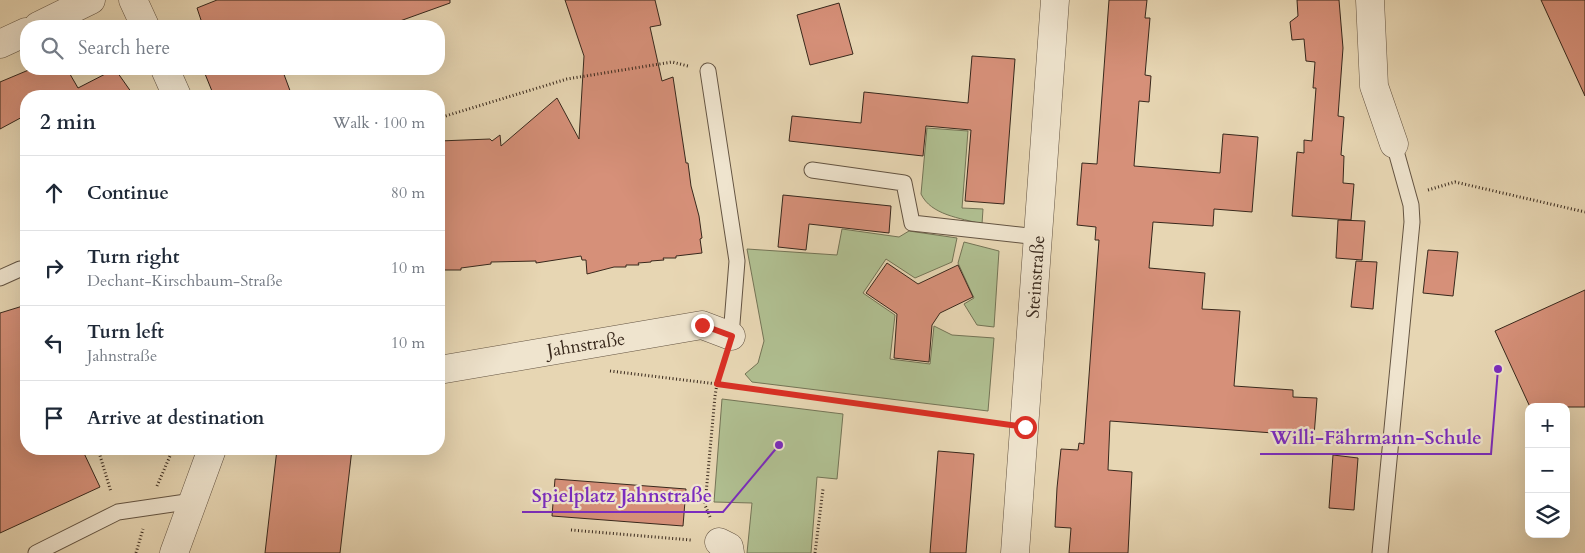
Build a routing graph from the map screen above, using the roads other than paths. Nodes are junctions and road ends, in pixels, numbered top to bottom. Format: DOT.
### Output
graph roads {
  1 [pos="91,0"];
  2 [pos="134,0"];
  3 [pos="1055,0"];
  4 [pos="1370,0"];
  5 [pos="50,20"];
  6 [pos="142,20"];
  7 [pos="20,35"];
  8 [pos="0,44"];
  9 [pos="708,71"];
  10 [pos="168,75"];
  11 [pos="174,90"];
  12 [pos="1394,144"];
  13 [pos="812,170"];
  14 [pos="1038,237"];
  15 [pos="20,269"];
  16 [pos="0,278"];
  17 [pos="732,336"];
  18 [pos="445,369"];
  19 [pos="210,455"];
  20 [pos="193,501"];
  21 [pos="36,553"];
  22 [pos="174,553"];
  23 [pos="1015,553"];
  24 [pos="1380,553"];
  1 -- 5 [label="street"];
  2 -- 6 [label="street"];
  3 -- 14 [label="street, Steinstraße"];
  4 -- 12 [label="street"];
  7 -- 8 [label="street"];
  9 -- 17 [label="lane"];
  10 -- 11 [label="street"];
  12 -- 24 [label="lane"];
  13 -- 14 [label="lane"];
  14 -- 23 [label="street, Steinstraße"];
  15 -- 16 [label="lane"];
  17 -- 18 [label="street, Jahnstraße"];
  19 -- 20 [label="street"];
  20 -- 21 [label="lane"];
  20 -- 22 [label="street"];
}
